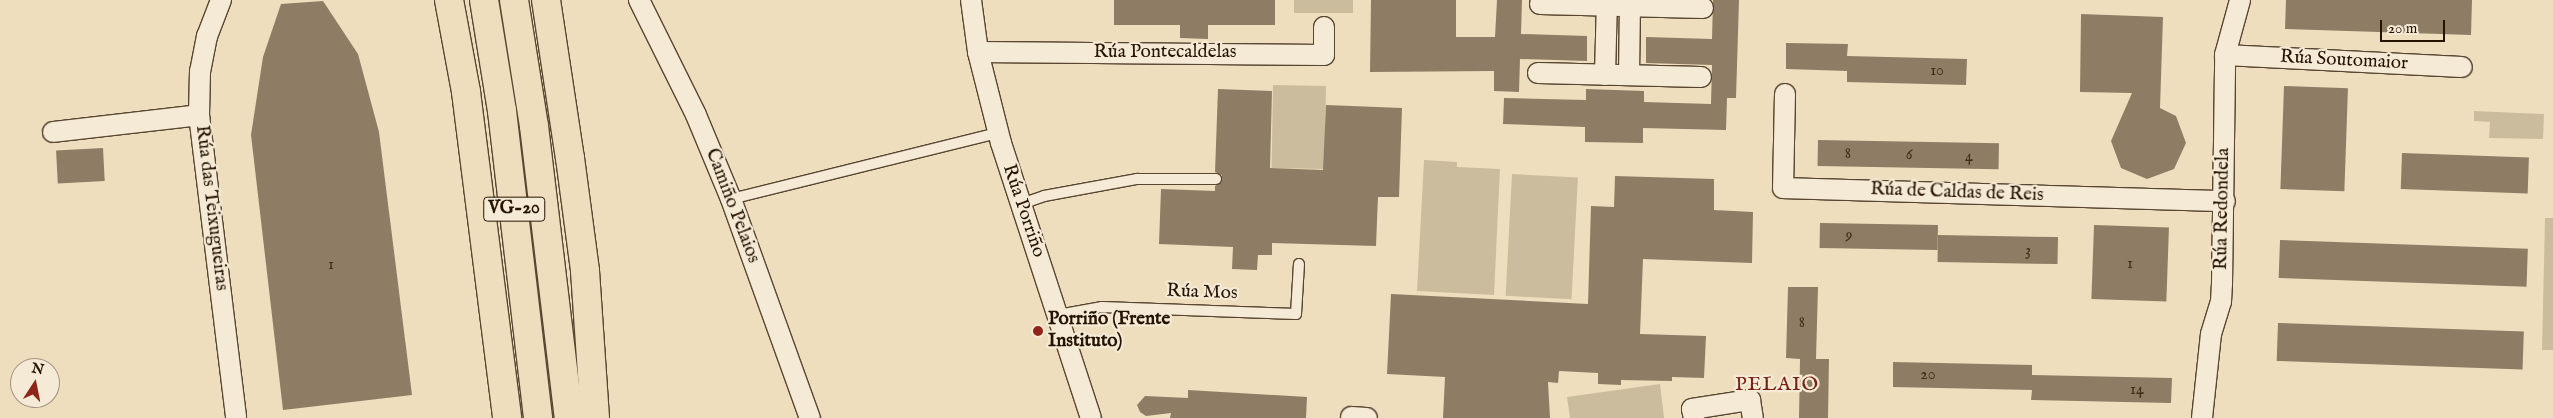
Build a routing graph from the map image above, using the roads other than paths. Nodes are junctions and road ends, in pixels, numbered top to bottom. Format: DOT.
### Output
graph roads {
  1 [pos="221,0"];
  2 [pos="449,0"];
  3 [pos="484,0"];
  4 [pos="514,0"];
  5 [pos="546,0"];
  6 [pos="639,0"];
  7 [pos="971,0"];
  8 [pos="2240,0"];
  9 [pos="1606,3"];
  10 [pos="1630,3"];
  11 [pos="1540,4"];
  12 [pos="1703,8"];
  13 [pos="1324,27"];
  14 [pos="978,52"];
  15 [pos="2225,55"];
  16 [pos="2462,67"];
  17 [pos="1538,73"];
  18 [pos="1605,75"];
  19 [pos="1629,76"];
  20 [pos="1702,77"];
  21 [pos="1785,94"];
  22 [pos="198,115"];
  23 [pos="53,132"];
  24 [pos="998,133"];
  25 [pos="1216,179"];
  26 [pos="732,199"];
  27 [pos="2225,201"];
  28 [pos="1021,204"];
  29 [pos="1299,264"];
  30 [pos="1058,315"];
  31 [pos="236,418"];
  32 [pos="507,418"];
  33 [pos="538,418"];
  34 [pos="568,418"];
  35 [pos="596,418"];
  36 [pos="810,418"];
  37 [pos="1091,418"];
  38 [pos="1694,418"];
  39 [pos="1753,418"];
  40 [pos="2202,418"];
  1 -- 22 [label="street, Rúa das Teixugueiras"];
  2 -- 32 [label="highway"];
  3 -- 33 [label="highway, VG-20"];
  4 -- 34 [label="highway, VG-20"];
  5 -- 35 [label="highway"];
  6 -- 26 [label="street, Camiño Pelaios"];
  7 -- 14 [label="street, Rúa Porriño"];
  8 -- 15 [label="street, Rúa Redondela"];
  9 -- 10 [label="street"];
  9 -- 11 [label="street"];
  9 -- 18 [label="street"];
  10 -- 12 [label="street"];
  10 -- 19 [label="street"];
  13 -- 14 [label="street, Rúa Pontecaldelas"];
  14 -- 24 [label="street, Rúa Porriño"];
  15 -- 16 [label="street, Rúa Soutomaior"];
  15 -- 27 [label="street, Rúa Redondela"];
  17 -- 18 [label="street"];
  18 -- 19 [label="street"];
  19 -- 20 [label="street"];
  21 -- 27 [label="street, Rúa de Caldas de Reis"];
  22 -- 23 [label="street"];
  22 -- 31 [label="street, Rúa das Teixugueiras"];
  24 -- 26 [label="lane"];
  24 -- 28 [label="street, Rúa Porriño"];
  25 -- 28 [label="lane"];
  26 -- 36 [label="street, Camiño Pelaios"];
  27 -- 40 [label="street, Rúa Redondela"];
  28 -- 30 [label="street, Rúa Porriño"];
  29 -- 30 [label="lane, Rúa Mos"];
  30 -- 37 [label="street, Rúa Porriño"];
  38 -- 39 [label="street"];
}
